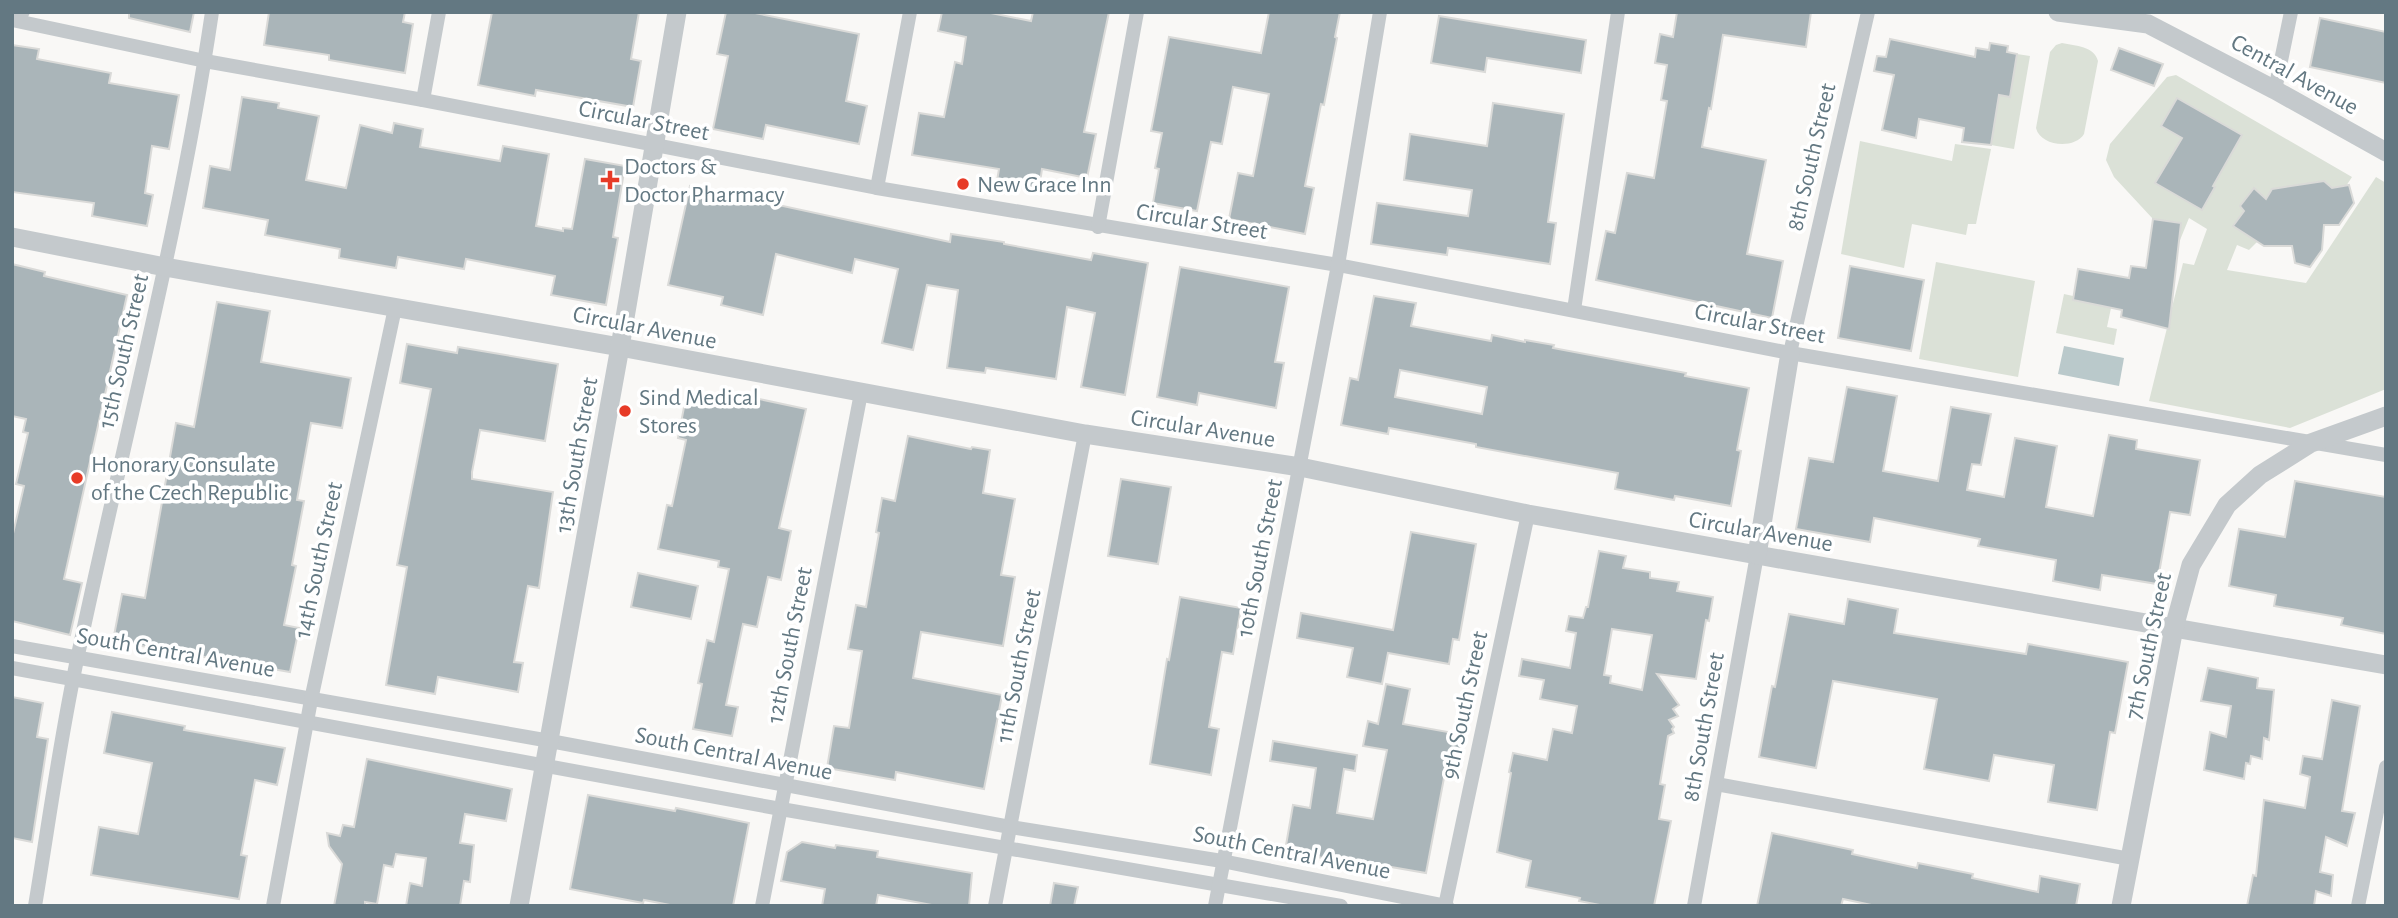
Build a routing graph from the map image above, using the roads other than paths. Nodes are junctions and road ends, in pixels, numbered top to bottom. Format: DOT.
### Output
graph roads {
  1 [pos="20,12"];
  2 [pos="212,12"];
  3 [pos="439,12"];
  4 [pos="677,12"];
  5 [pos="911,12"];
  6 [pos="1137,12"];
  7 [pos="1380,12"];
  8 [pos="1618,12"];
  9 [pos="1868,12"];
  10 [pos="2058,12"];
  11 [pos="2291,12"];
  12 [pos="12,18"];
  13 [pos="205,61"];
  14 [pos="2275,90"];
  15 [pos="423,100"];
  16 [pos="655,146"];
  17 [pos="2386,152"];
  18 [pos="877,188"];
  19 [pos="1098,227"];
  20 [pos="12,237"];
  21 [pos="1338,265"];
  22 [pos="165,267"];
  23 [pos="395,308"];
  24 [pos="1574,310"];
  25 [pos="620,347"];
  26 [pos="1790,353"];
  27 [pos="861,393"];
  28 [pos="2386,416"];
  29 [pos="1085,434"];
  30 [pos="2311,443"];
  31 [pos="2386,455"];
  32 [pos="1300,467"];
  33 [pos="1528,514"];
  34 [pos="1757,555"];
  35 [pos="2174,628"];
  36 [pos="12,646"];
  37 [pos="77,657"];
  38 [pos="2386,665"];
  39 [pos="12,668"];
  40 [pos="73,680"];
  41 [pos="312,700"];
  42 [pos="307,722"];
  43 [pos="550,741"];
  44 [pos="544,766"];
  45 [pos="2386,767"];
  46 [pos="1716,784"];
  47 [pos="785,786"];
  48 [pos="781,809"];
  49 [pos="1010,827"];
  50 [pos="1006,850"];
  51 [pos="2130,859"];
  52 [pos="1222,861"];
  53 [pos="1218,885"];
  54 [pos="35,906"];
  55 [pos="273,906"];
  56 [pos="519,906"];
  57 [pos="762,906"];
  58 [pos="995,906"];
  59 [pos="1215,906"];
  60 [pos="1341,906"];
  61 [pos="1446,906"];
  62 [pos="1694,906"];
  63 [pos="2121,906"];
  64 [pos="2358,906"];
  1 -- 12 [label="street"];
  2 -- 13 [label="street, 15th South Street"];
  3 -- 15 [label="street"];
  4 -- 16 [label="street, 13th South Street"];
  5 -- 18 [label="street"];
  6 -- 19 [label="street"];
  7 -- 21 [label="street, 10th South Street"];
  8 -- 24 [label="street"];
  9 -- 26 [label="street, 8th South Street"];
  10 -- 14 [label="street, Central Avenue"];
  11 -- 14 [label="street"];
  12 -- 13 [label="street, Circular Street"];
  13 -- 15 [label="street, Circular Street"];
  13 -- 22 [label="street, 15th South Street"];
  14 -- 17 [label="street, Central Avenue"];
  15 -- 16 [label="street, Circular Street"];
  16 -- 18 [label="street, Circular Street"];
  16 -- 25 [label="street, 13th South Street"];
  18 -- 19 [label="street, Circular Street"];
  19 -- 21 [label="street, Circular Street"];
  20 -- 22 [label="street, Circular Avenue"];
  21 -- 24 [label="street, Circular Street"];
  21 -- 32 [label="street, 10th South Street"];
  22 -- 23 [label="street, Circular Avenue"];
  22 -- 37 [label="street, 15th South Street"];
  23 -- 25 [label="street, Circular Avenue"];
  23 -- 41 [label="street, 14th South Street"];
  24 -- 26 [label="street, Circular Street"];
  25 -- 27 [label="street, Circular Avenue"];
  25 -- 43 [label="street, 13th South Street"];
  26 -- 30 [label="street, Circular Street"];
  26 -- 34 [label="street"];
  27 -- 29 [label="street, Circular Avenue"];
  27 -- 47 [label="street, 12th South Street"];
  28 -- 30 [label="street, 7th South Street"];
  29 -- 32 [label="street, Circular Avenue"];
  29 -- 49 [label="street, 11th South Street"];
  30 -- 31 [label="street, Circular Street"];
  30 -- 35 [label="street, 7th South Street"];
  32 -- 33 [label="street, Circular Avenue"];
  32 -- 52 [label="street, 10th South Street"];
  33 -- 34 [label="street, Circular Avenue"];
  33 -- 61 [label="street, 9th South Street"];
  34 -- 35 [label="street, Circular Avenue"];
  34 -- 46 [label="street, 8th South Street"];
  35 -- 38 [label="street, Circular Avenue"];
  35 -- 51 [label="street, 7th South Street"];
  36 -- 37 [label="street, South Central Avenue"];
  37 -- 40 [label="street, 15th South Street"];
  37 -- 41 [label="street, South Central Avenue"];
  39 -- 40 [label="street"];
  40 -- 42 [label="street"];
  40 -- 54 [label="street, 15th South Street"];
  41 -- 42 [label="street, 14th South Street"];
  41 -- 43 [label="street, South Central Avenue"];
  42 -- 44 [label="street"];
  42 -- 55 [label="street, 14th South Street"];
  43 -- 44 [label="street, 13th South Street"];
  43 -- 47 [label="street, South Central Avenue"];
  44 -- 48 [label="street"];
  44 -- 56 [label="street, 13th South Street"];
  45 -- 64 [label="street"];
  46 -- 51 [label="street"];
  46 -- 62 [label="street, 8th South Street"];
  47 -- 48 [label="street, 12th South Street"];
  47 -- 49 [label="street, South Central Avenue"];
  48 -- 50 [label="street"];
  48 -- 57 [label="street, 12th South Street"];
  49 -- 50 [label="street, 11th South Street"];
  49 -- 52 [label="street, South Central Avenue"];
  50 -- 53 [label="street"];
  50 -- 58 [label="street, 11th South Street"];
  51 -- 63 [label="street, 7th South Street"];
  52 -- 53 [label="street, 10th South Street"];
  52 -- 61 [label="street, South Central Avenue"];
  53 -- 59 [label="street, 10th South Street"];
  53 -- 60 [label="street"];
}
